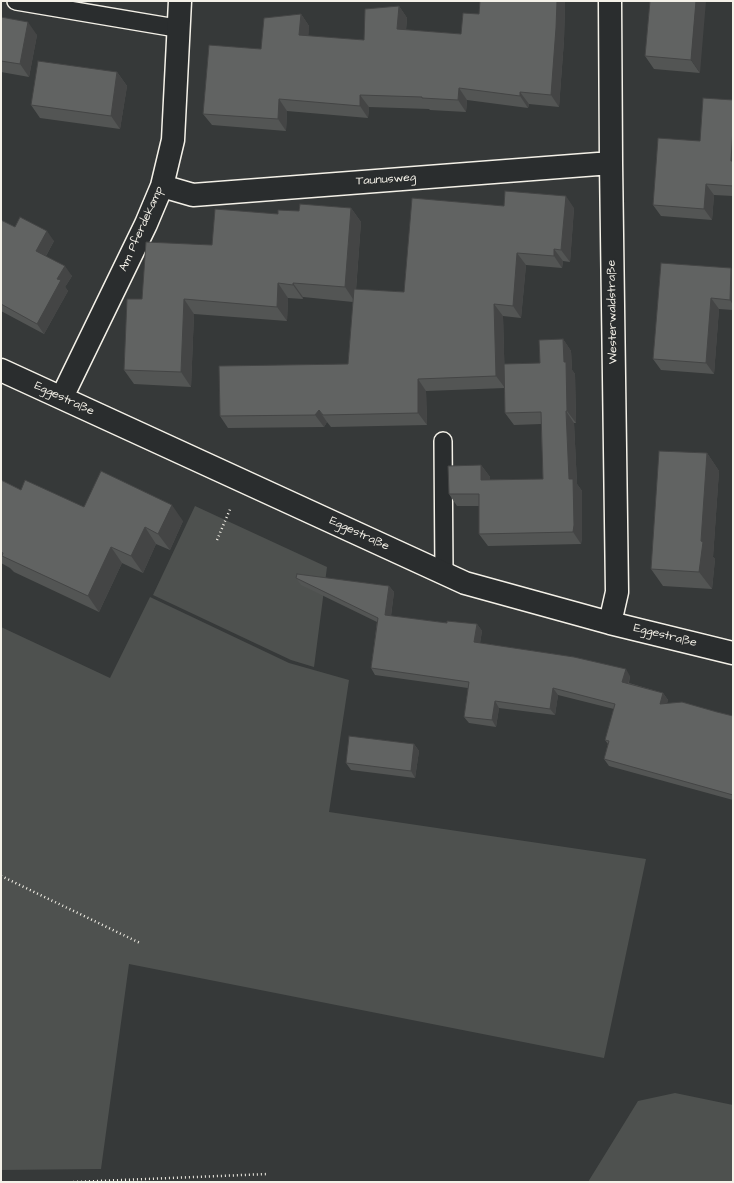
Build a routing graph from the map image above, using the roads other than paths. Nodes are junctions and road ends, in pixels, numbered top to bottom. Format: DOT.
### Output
graph roads {
  1 [pos="16,1"];
  2 [pos="180,1"];
  3 [pos="610,1"];
  4 [pos="178,27"];
  5 [pos="611,163"];
  6 [pos="162,186"];
  7 [pos="1,370"];
  8 [pos="62,397"];
  9 [pos="443,441"];
  10 [pos="444,573"];
  11 [pos="610,623"];
  12 [pos="733,653"];
  1 -- 4 [label="lane"];
  2 -- 4 [label="street, Am Pferdekamp"];
  3 -- 5 [label="street, Westerwaldstraße"];
  4 -- 6 [label="street, Am Pferdekamp"];
  5 -- 6 [label="street, Taunusweg"];
  5 -- 11 [label="street, Westerwaldstraße"];
  6 -- 8 [label="street, Am Pferdekamp"];
  7 -- 8 [label="street, Eggestraße"];
  8 -- 10 [label="street, Eggestraße"];
  9 -- 10 [label="lane"];
  10 -- 11 [label="street, Eggestraße"];
  11 -- 12 [label="street, Eggestraße"];
}
